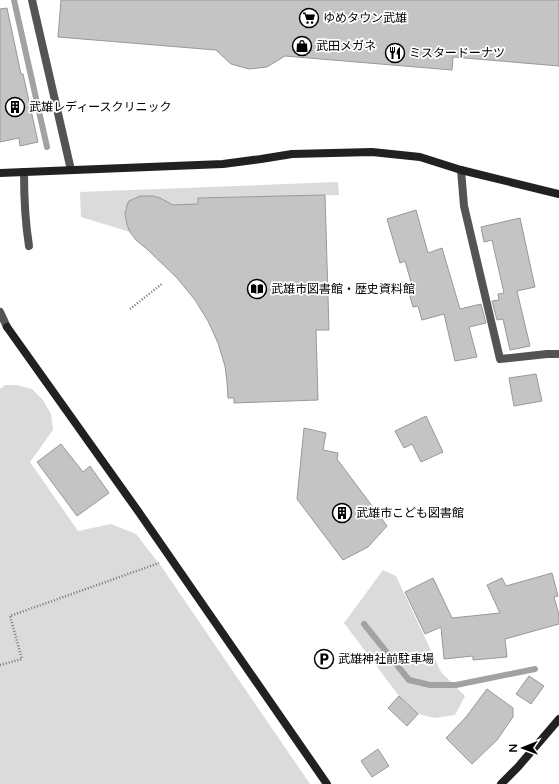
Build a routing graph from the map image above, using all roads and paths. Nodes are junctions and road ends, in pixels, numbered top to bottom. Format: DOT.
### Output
graph roads {
  1 [pos="32,0"];
  2 [pos="72,170"];
  3 [pos="461,170"];
  4 [pos="24,172"];
  5 [pos="0,173"];
  6 [pos="559,194"];
  7 [pos="28,246"];
  8 [pos="163,283"];
  9 [pos="130,309"];
  10 [pos="0,312"];
  11 [pos="559,354"];
  12 [pos="172,559"];
  13 [pos="0,664"];
  14 [pos="559,719"];
  15 [pos="326,784"];
  16 [pos="501,784"];
  1 -- 2 [label="street"];
  2 -- 3 [label="street"];
  2 -- 4 [label="street"];
  3 -- 6 [label="street"];
  3 -- 11 [label="street"];
  4 -- 5 [label="street"];
  4 -- 7 [label="street"];
  8 -- 9 [label="path"];
  10 -- 12 [label="street"];
  12 -- 13 [label="path"];
  12 -- 15 [label="street"];
  14 -- 16 [label="street"];
}
